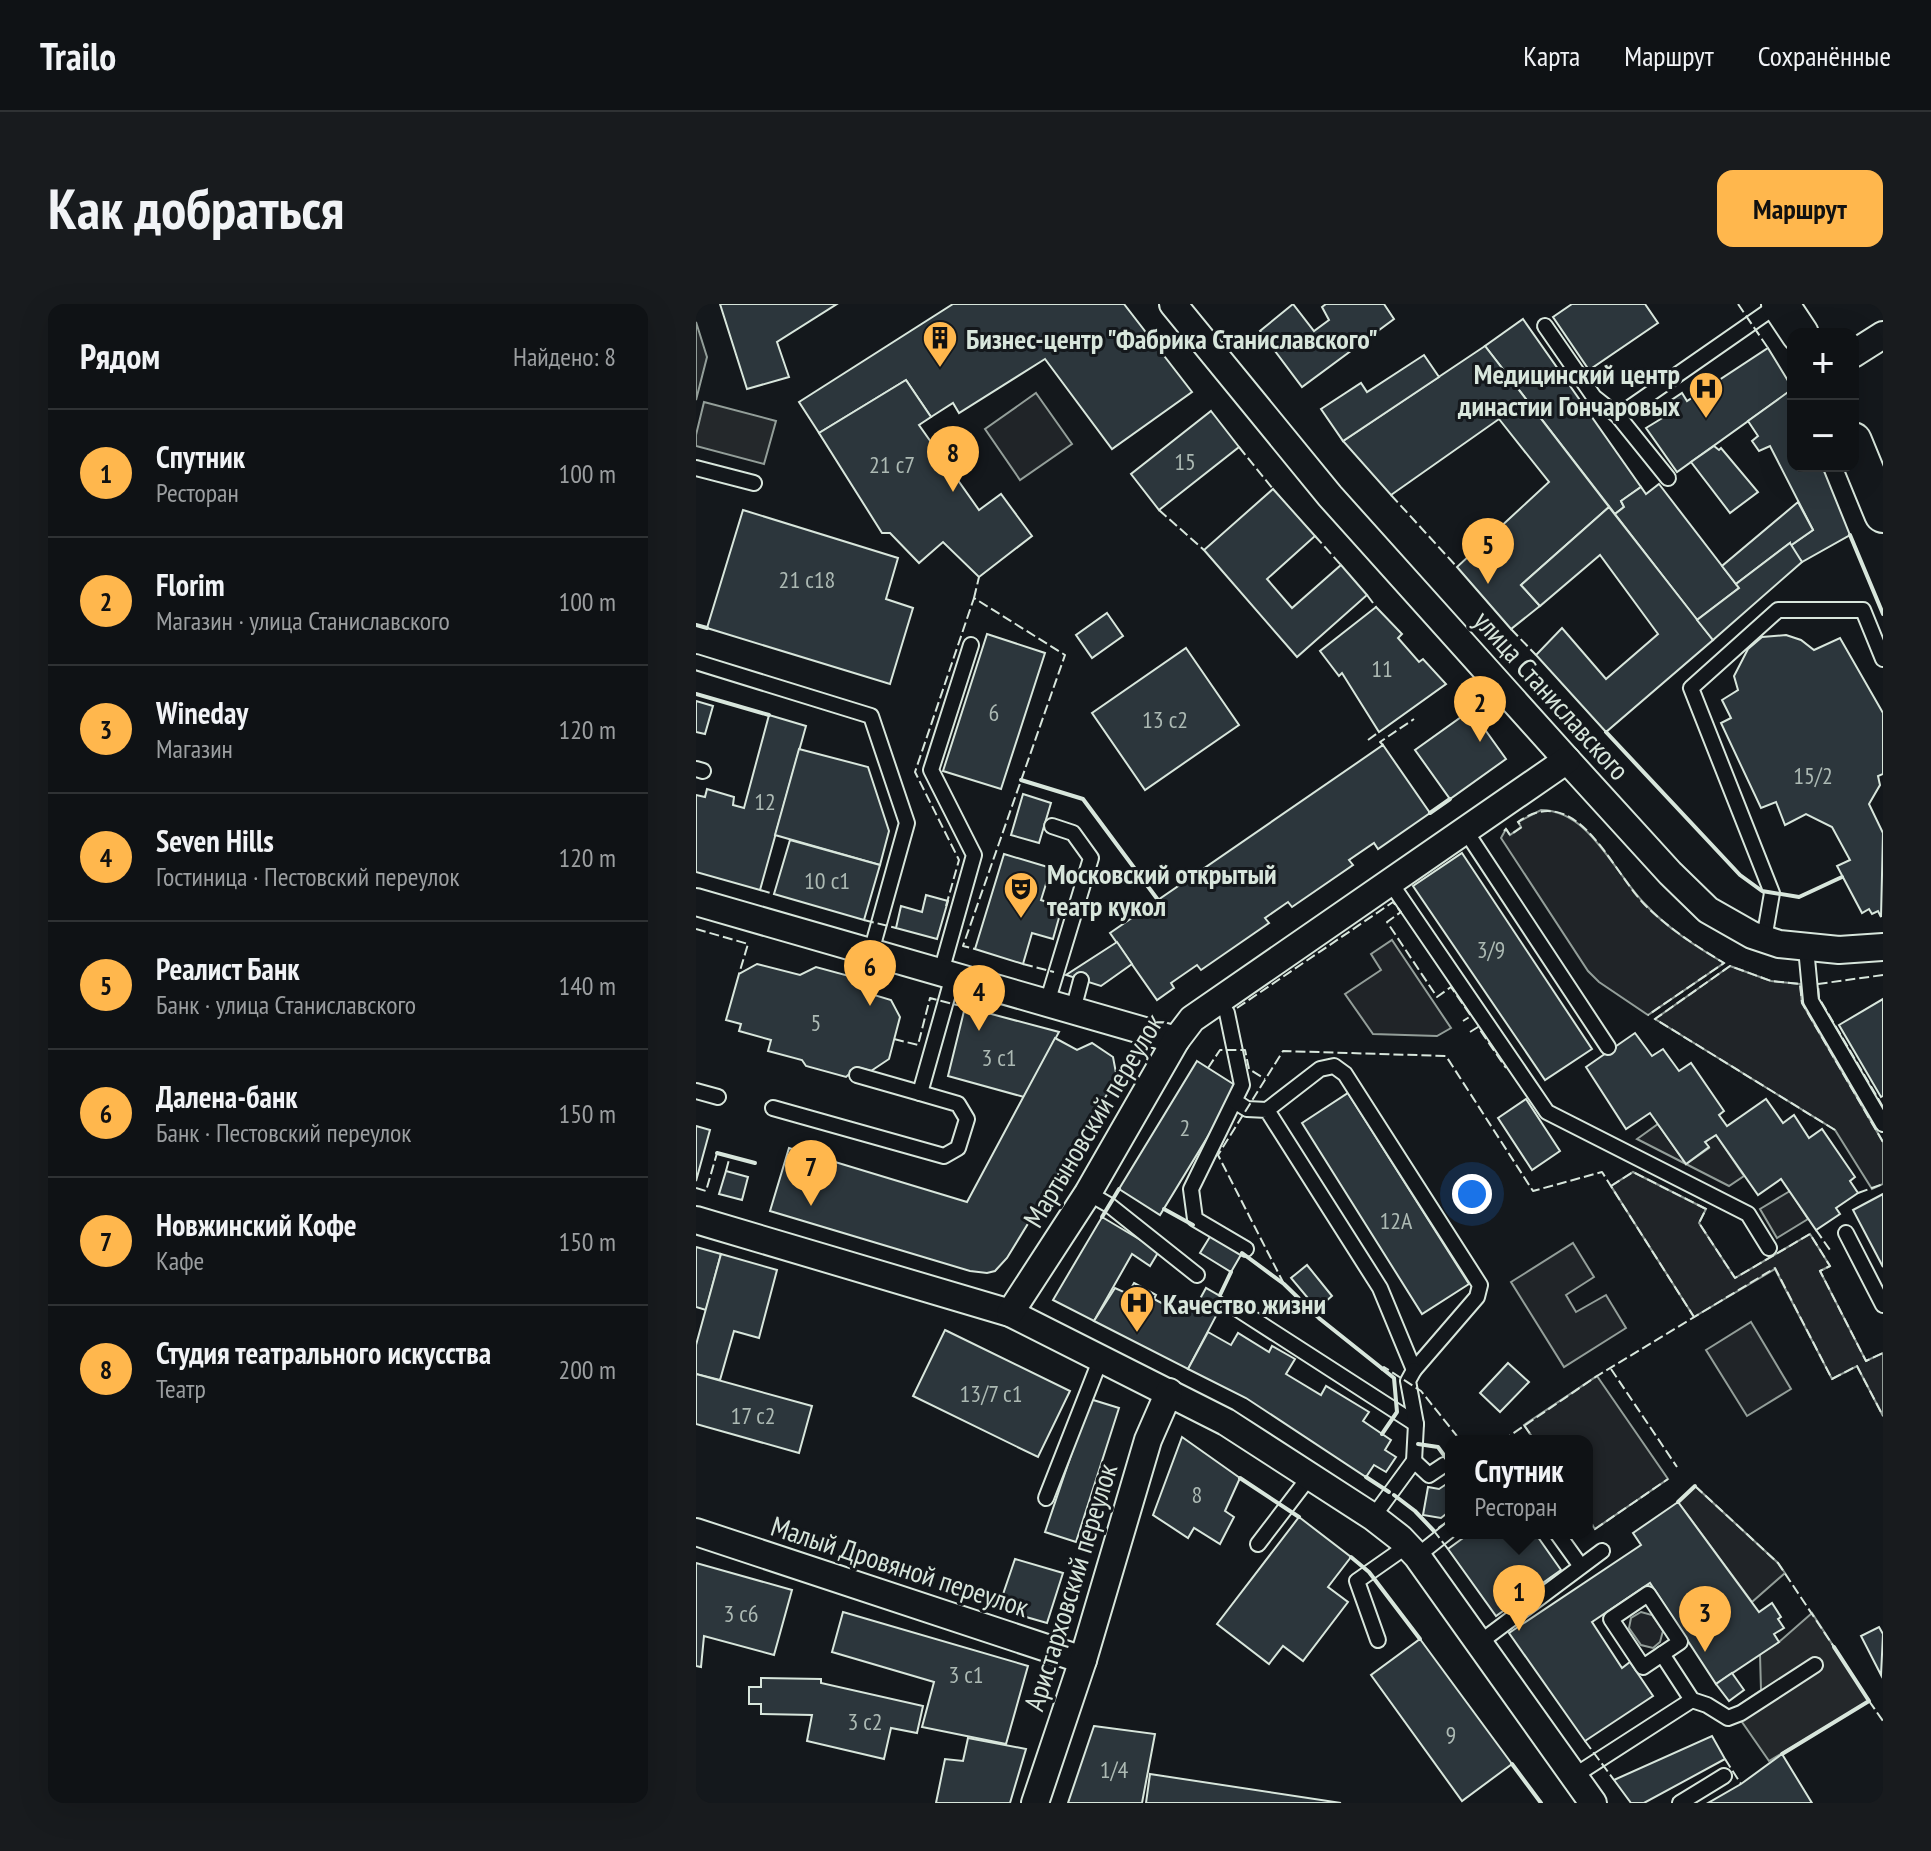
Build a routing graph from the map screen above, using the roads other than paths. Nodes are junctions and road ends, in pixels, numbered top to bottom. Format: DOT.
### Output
graph roads {
  1 [pos="1173,304"];
  2 [pos="1780,304"];
  3 [pos="1545,326"];
  4 [pos="1796,328"];
  5 [pos="1883,335"];
  6 [pos="1859,350"];
  7 [pos="1618,416"];
  8 [pos="1859,456"];
  9 [pos="696,468"];
  10 [pos="1668,478"];
  11 [pos="754,483"];
  12 [pos="1883,514"];
  13 [pos="971,645"];
  14 [pos="1883,659"];
  15 [pos="696,662"];
  16 [pos="1567,760"];
  17 [pos="1052,826"];
  18 [pos="1465,830"];
  19 [pos="1390,882"];
  20 [pos="696,902"];
  21 [pos="1764,939"];
  22 [pos="1877,946"];
  23 [pos="1806,948"];
  24 [pos="871,952"];
  25 [pos="947,974"];
  26 [pos="1081,980"];
  27 [pos="1219,1000"];
  28 [pos="1060,1007"];
  29 [pos="1176,1040"];
  30 [pos="1608,1047"];
  31 [pos="857,1075"];
  32 [pos="696,1091"];
  33 [pos="920,1093"];
  34 [pos="718,1097"];
  35 [pos="1236,1102"];
  36 [pos="773,1108"];
  37 [pos="1267,1110"];
  38 [pos="1881,1116"];
  39 [pos="1088,1193"];
  40 [pos="696,1220"];
  41 [pos="1846,1233"];
  42 [pos="1769,1248"];
  43 [pos="1246,1249"];
  44 [pos="1197,1275"];
  45 [pos="1883,1305"];
  46 [pos="1236,1308"];
  47 [pos="1010,1313"];
  48 [pos="1101,1358"];
  49 [pos="1414,1370"];
  50 [pos="1169,1392"];
  51 [pos="1416,1424"];
  52 [pos="1414,1461"];
  53 [pos="1444,1465"];
  54 [pos="1310,1476"];
  55 [pos="1046,1498"];
  56 [pos="1373,1517"];
  57 [pos="696,1532"];
  58 [pos="1445,1532"];
  59 [pos="1561,1539"];
  60 [pos="1258,1544"];
  61 [pos="1412,1551"];
  62 [pos="1602,1551"];
  63 [pos="1580,1565"];
  64 [pos="1378,1640"];
  65 [pos="1479,1643"];
  66 [pos="1662,1654"];
  67 [pos="1083,1660"];
  68 [pos="1815,1665"];
  69 [pos="1692,1700"];
  70 [pos="1574,1776"];
  71 [pos="1724,1776"];
  72 [pos="1035,1803"];
  73 [pos="1593,1803"];
  74 [pos="1680,1803"];
  1 -- 16 [label="street, улица Станиславского"];
  2 -- 4 [label="main road"];
  2 -- 7 [label="lane"];
  3 -- 7 [label="lane"];
  5 -- 6 [label="street"];
  7 -- 10 [label="lane"];
  8 -- 12 [label="main road"];
  9 -- 11 [label="lane"];
  13 -- 25 [label="lane"];
  14 -- 21 [label="lane"];
  15 -- 24 [label="lane"];
  16 -- 18 [label="street, Мартыновский переулок"];
  16 -- 21 [label="street, улица Станиславского"];
  17 -- 28 [label="lane"];
  18 -- 19 [label="street, Мартыновский переулок"];
  18 -- 30 [label="lane"];
  19 -- 27 [label="street, Мартыновский переулок"];
  19 -- 42 [label="lane"];
  20 -- 24 [label="street"];
  21 -- 23 [label="street, улица Станиславского"];
  22 -- 23 [label="street, улица Станиславского"];
  23 -- 38 [label="lane"];
  24 -- 25 [label="street"];
  25 -- 28 [label="street"];
  25 -- 33 [label="lane"];
  26 -- 28 [label="lane"];
  27 -- 29 [label="street, Мартыновский переулок"];
  27 -- 35 [label="lane"];
  28 -- 29 [label="street"];
  29 -- 39 [label="street, Мартыновский переулок"];
  31 -- 33 [label="lane"];
  32 -- 34 [label="lane"];
  33 -- 36 [label="lane"];
  35 -- 37 [label="lane"];
  35 -- 43 [label="lane"];
  37 -- 49 [label="lane"];
  37 -- 49 [label="lane"];
  39 -- 44 [label="lane"];
  39 -- 47 [label="street, Мартыновский переулок"];
  40 -- 47 [label="street"];
  41 -- 45 [label="lane"];
  46 -- 51 [label="lane"];
  47 -- 48 [label="street"];
  48 -- 50 [label="street"];
  48 -- 55 [label="lane"];
  49 -- 51 [label="lane"];
  50 -- 54 [label="street"];
  50 -- 67 [label="street, Аристарховский переулок"];
  51 -- 52 [label="lane"];
  52 -- 53 [label="lane"];
  52 -- 56 [label="lane"];
  54 -- 56 [label="street"];
  54 -- 60 [label="lane"];
  56 -- 61 [label="street"];
  57 -- 67 [label="street, Малый Дровяной переулок"];
  58 -- 61 [label="lane"];
  59 -- 63 [label="lane"];
  61 -- 64 [label="lane"];
  61 -- 65 [label="street"];
  62 -- 63 [label="lane"];
  63 -- 65 [label="lane"];
  65 -- 70 [label="street"];
  66 -- 66 [label="lane"];
  66 -- 69 [label="lane"];
  67 -- 72 [label="street, Аристарховский переулок"];
  68 -- 69 [label="lane"];
  69 -- 70 [label="lane"];
  70 -- 73 [label="street"];
  71 -- 74 [label="lane"];
}
